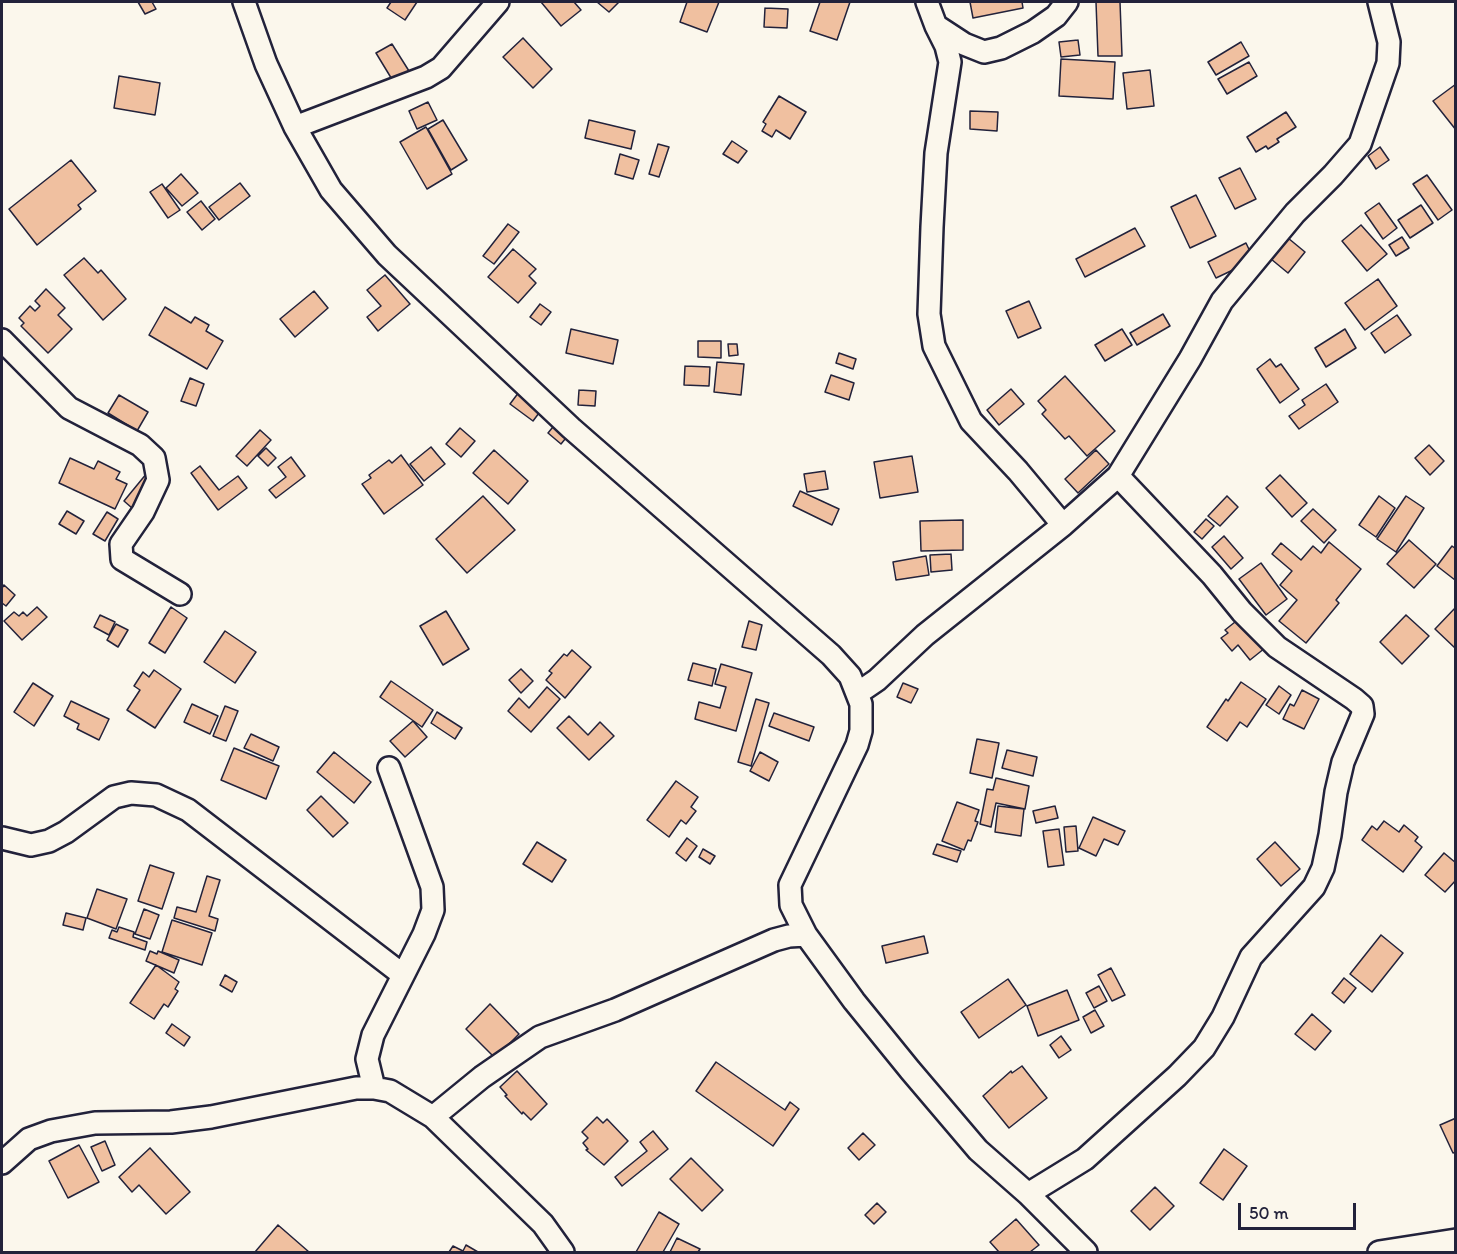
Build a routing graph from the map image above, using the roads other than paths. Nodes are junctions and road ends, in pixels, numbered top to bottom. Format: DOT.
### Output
graph roads {
  1 [pos="244,2"];
  2 [pos="498,2"];
  3 [pos="927,2"];
  4 [pos="1067,2"];
  5 [pos="1379,2"];
  6 [pos="936,26"];
  7 [pos="295,127"];
  8 [pos="2,340"];
  9 [pos="1118,476"];
  10 [pos="1063,525"];
  11 [pos="180,594"];
  12 [pos="858,693"];
  13 [pos="389,768"];
  14 [pos="2,838"];
  15 [pos="806,935"];
  16 [pos="403,975"];
  17 [pos="374,1088"];
  18 [pos="433,1117"];
  19 [pos="2,1163"];
  20 [pos="1028,1194"];
  21 [pos="1455,1240"];
  22 [pos="564,1252"];
  23 [pos="1086,1252"];
  24 [pos="1379,1252"];
  1 -- 7 [label="street"];
  2 -- 7 [label="street"];
  3 -- 6 [label="street"];
  4 -- 6 [label="street"];
  5 -- 9 [label="street"];
  6 -- 10 [label="street"];
  7 -- 12 [label="street"];
  8 -- 11 [label="street"];
  9 -- 10 [label="street"];
  9 -- 20 [label="street"];
  10 -- 12 [label="street"];
  12 -- 15 [label="street"];
  13 -- 16 [label="street"];
  14 -- 16 [label="street"];
  15 -- 18 [label="street"];
  15 -- 20 [label="street"];
  16 -- 17 [label="street"];
  17 -- 18 [label="street"];
  17 -- 19 [label="street"];
  18 -- 22 [label="street"];
  20 -- 23 [label="street"];
  21 -- 24 [label="street"];
}
